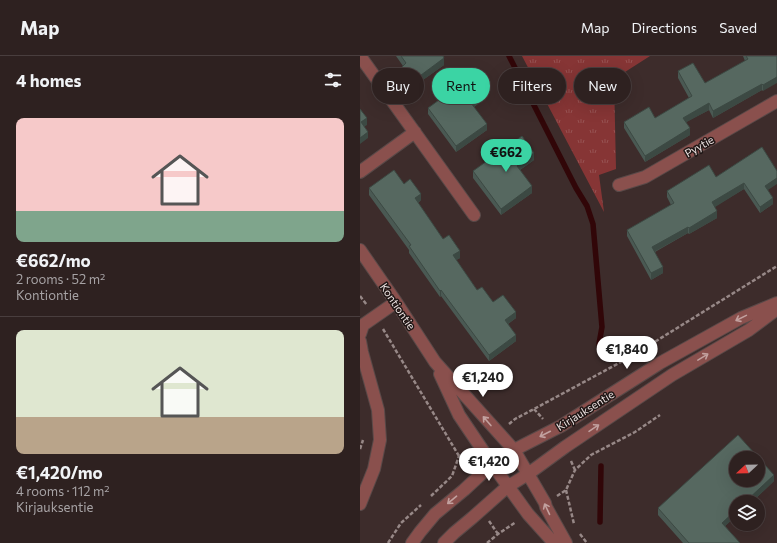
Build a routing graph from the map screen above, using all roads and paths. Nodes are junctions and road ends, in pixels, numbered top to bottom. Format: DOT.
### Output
graph roads {
  1 [pos="360,56"];
  2 [pos="777,101"];
  3 [pos="415,132"];
  4 [pos="360,172"];
  5 [pos="619,185"];
  6 [pos="474,215"];
  7 [pos="360,250"];
  8 [pos="777,266"];
  9 [pos="360,296"];
  10 [pos="396,302"];
  11 [pos="777,302"];
  12 [pos="777,309"];
  13 [pos="375,316"];
  14 [pos="360,334"];
  15 [pos="360,341"];
  16 [pos="435,362"];
  17 [pos="660,415"];
  18 [pos="498,433"];
  19 [pos="480,447"];
  20 [pos="514,450"];
  21 [pos="492,464"];
  22 [pos="575,470"];
  23 [pos="528,474"];
  24 [pos="507,486"];
  25 [pos="566,490"];
  26 [pos="360,504"];
  27 [pos="575,527"];
  28 [pos="579,532"];
  29 [pos="498,534"];
  30 [pos="412,543"];
  31 [pos="444,543"];
  32 [pos="487,543"];
  33 [pos="554,543"];
  34 [pos="566,543"];
  35 [pos="586,543"];
  1 -- 3 [label="street"];
  2 -- 5 [label="street, Pyytie"];
  3 -- 4 [label="street"];
  3 -- 6 [label="street"];
  7 -- 10 [label="street, Kontiontie"];
  8 -- 18 [label="path"];
  9 -- 13 [label="path"];
  10 -- 13 [label="street"];
  10 -- 16 [label="street, Kontiontie"];
  11 -- 20 [label="street, Kirjauksentie, one-way"];
  23 -- 12 [label="street, Kirjauksentie, one-way"];
  13 -- 14 [label="street"];
  13 -- 19 [label="path"];
  15 -- 26 [label="street"];
  18 -- 16 [label="street, Kontiontie, one-way"];
  16 -- 19 [label="street, Kontiontie"];
  17 -- 22 [label="path"];
  18 -- 20 [label="street, Kontiontie"];
  19 -- 21 [label="street, Kontiontie"];
  20 -- 21 [label="street, Kirjauksentie"];
  20 -- 23 [label="street, Kontiontie"];
  21 -- 24 [label="street, Kontiontie"];
  21 -- 30 [label="street, Kirjauksentie, one-way"];
  23 -- 24 [label="street, Kirjauksentie"];
  34 -- 23 [label="street, Kontiontie, one-way"];
  24 -- 31 [label="street, Kirjauksentie"];
  24 -- 33 [label="street, Kontiontie"];
  25 -- 27 [label="path"];
  28 -- 35 [label="path"];
  29 -- 32 [label="path"];
}
